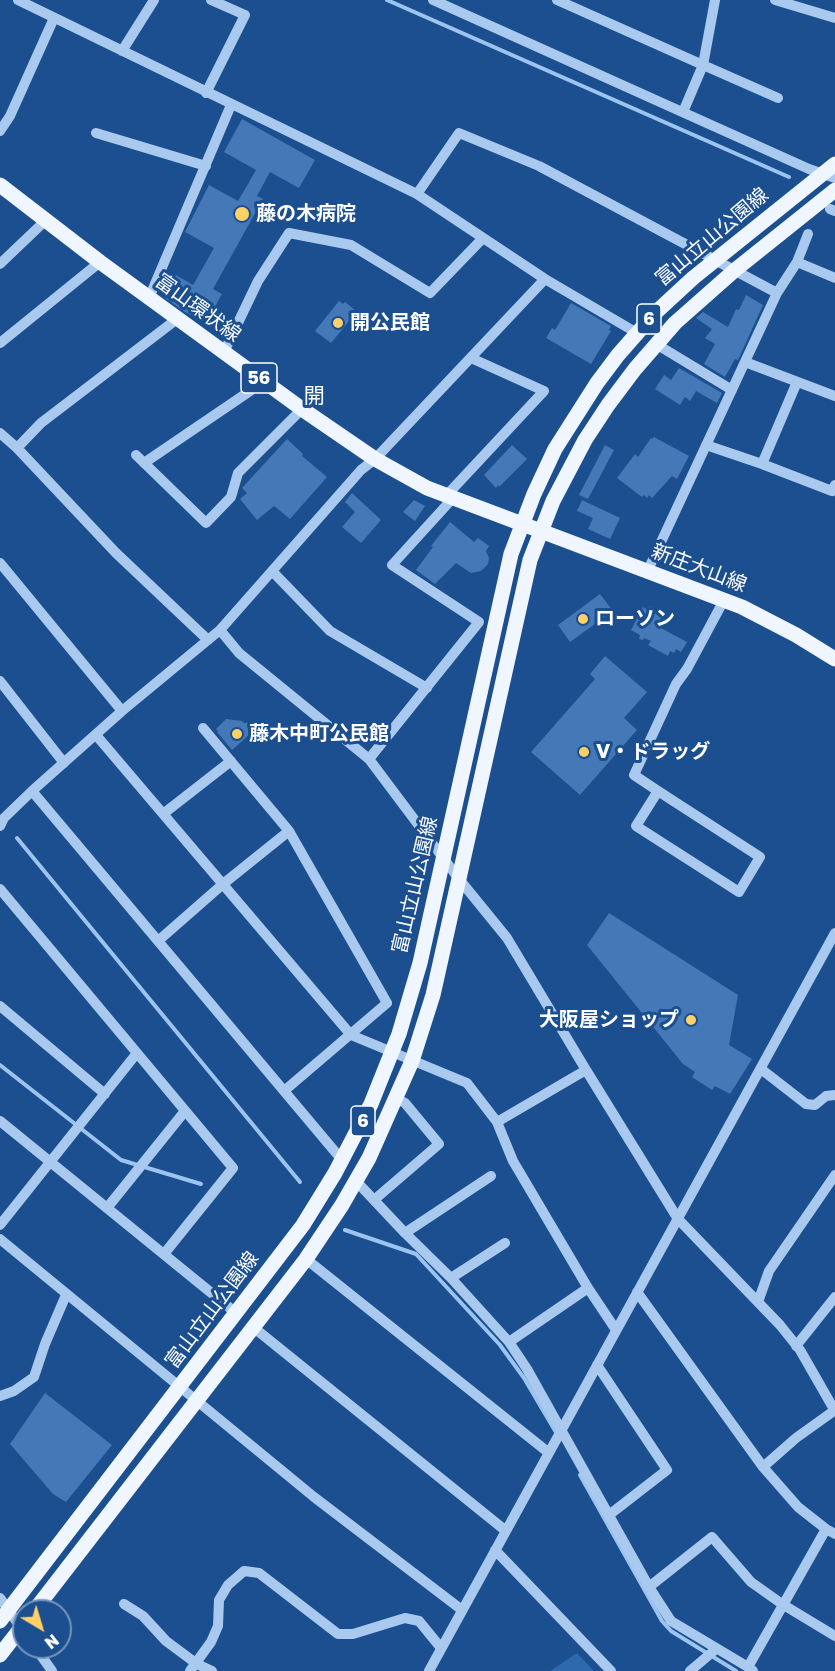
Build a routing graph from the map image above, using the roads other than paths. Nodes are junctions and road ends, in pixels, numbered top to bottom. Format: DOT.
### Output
graph roads {
  1 [pos="18,0"];
  2 [pos="154,0"];
  3 [pos="211,0"];
  4 [pos="432,0"];
  5 [pos="557,0"];
  6 [pos="715,0"];
  7 [pos="775,0"];
  8 [pos="54,18"];
  9 [pos="835,18"];
  10 [pos="122,51"];
  11 [pos="703,65"];
  12 [pos="206,93"];
  13 [pos="778,98"];
  14 [pos="231,105"];
  15 [pos="683,112"];
  16 [pos="0,131"];
  17 [pos="96,133"];
  18 [pos="835,164"];
  19 [pos="206,166"];
  20 [pos="829,176"];
  21 [pos="0,185"];
  22 [pos="835,190"];
  23 [pos="417,194"];
  24 [pos="45,221"];
  25 [pos="808,234"];
  26 [pos="483,238"];
  27 [pos="715,260"];
  28 [pos="100,262"];
  29 [pos="797,262"];
  30 [pos="0,264"];
  31 [pos="735,270"];
  32 [pos="835,278"];
  33 [pos="545,279"];
  34 [pos="777,294"];
  35 [pos="149,298"];
  36 [pos="177,319"];
  37 [pos="636,333"];
  38 [pos="0,343"];
  39 [pos="656,345"];
  40 [pos="224,352"];
  41 [pos="471,358"];
  42 [pos="745,362"];
  43 [pos="261,380"];
  44 [pos="797,382"];
  45 [pos="732,390"];
  46 [pos="835,396"];
  47 [pos="302,409"];
  48 [pos="0,433"];
  49 [pos="706,445"];
  50 [pos="17,448"];
  51 [pos="375,459"];
  52 [pos="762,464"];
  53 [pos="834,489"];
  54 [pos="449,497"];
  55 [pos="521,524"];
  56 [pos="540,531"];
  57 [pos="0,563"];
  58 [pos="648,570"];
  59 [pos="272,572"];
  60 [pos="724,600"];
  61 [pos="220,630"];
  62 [pos="208,640"];
  63 [pos="835,659"];
  64 [pos="0,681"];
  65 [pos="427,688"];
  66 [pos="122,711"];
  67 [pos="203,728"];
  68 [pos="96,735"];
  69 [pos="369,759"];
  70 [pos="231,761"];
  71 [pos="64,763"];
  72 [pos="32,791"];
  73 [pos="658,791"];
  74 [pos="163,814"];
  75 [pos="1,819"];
  76 [pos="289,831"];
  77 [pos="444,858"];
  78 [pos="459,879"];
  79 [pos="223,884"];
  80 [pos="0,889"];
  81 [pos="835,933"];
  82 [pos="158,941"];
  83 [pos="0,1006"];
  84 [pos="351,1035"];
  85 [pos="137,1053"];
  86 [pos="392,1053"];
  87 [pos="412,1061"];
  88 [pos="761,1069"];
  89 [pos="586,1070"];
  90 [pos="284,1090"];
  91 [pos="105,1094"];
  92 [pos="835,1095"];
  93 [pos="397,1099"];
  94 [pos="185,1110"];
  95 [pos="0,1121"];
  96 [pos="497,1122"];
  97 [pos="342,1160"];
  98 [pos="51,1162"];
  99 [pos="835,1175"];
  100 [pos="491,1176"];
  101 [pos="356,1181"];
  102 [pos="375,1200"];
  103 [pos="107,1208"];
  104 [pos="678,1219"];
  105 [pos="0,1225"];
  106 [pos="405,1233"];
  107 [pos="0,1239"];
  108 [pos="505,1243"];
  109 [pos="164,1254"];
  110 [pos="306,1259"];
  111 [pos="451,1278"];
  112 [pos="588,1288"];
  113 [pos="637,1292"];
  114 [pos="66,1295"];
  115 [pos="835,1297"];
  116 [pos="758,1302"];
  117 [pos="236,1313"];
  118 [pos="253,1327"];
  119 [pos="616,1330"];
  120 [pos="509,1342"];
  121 [pos="796,1346"];
  122 [pos="597,1365"];
  123 [pos="180,1386"];
  124 [pos="0,1396"];
  125 [pos="196,1399"];
  126 [pos="835,1411"];
  127 [pos="562,1429"];
  128 [pos="549,1453"];
  129 [pos="763,1467"];
  130 [pos="609,1515"];
  131 [pos="506,1531"];
  132 [pos="830,1532"];
  133 [pos="495,1550"];
  134 [pos="649,1587"];
  135 [pos="43,1599"];
  136 [pos="124,1604"];
  137 [pos="782,1604"];
  138 [pos="3,1610"];
  139 [pos="462,1610"];
  140 [pos="835,1636"];
  141 [pos="12,1641"];
  142 [pos="441,1648"];
  143 [pos="716,1649"];
  144 [pos="0,1655"];
  145 [pos="194,1667"];
  146 [pos="750,1669"];
  147 [pos="212,1671"];
  148 [pos="429,1671"];
  149 [pos="611,1671"];
  150 [pos="690,1671"];
  1 -- 8 [label="street"];
  2 -- 10 [label="street"];
  3 -- 12 [label="street"];
  4 -- 15 [label="street"];
  5 -- 11 [label="street"];
  6 -- 11 [label="street"];
  7 -- 9 [label="street"];
  8 -- 10 [label="street"];
  8 -- 16 [label="street"];
  10 -- 12 [label="street"];
  11 -- 13 [label="street"];
  11 -- 15 [label="street"];
  12 -- 14 [label="street"];
  14 -- 19 [label="street"];
  14 -- 23 [label="street"];
  15 -- 20 [label="street"];
  17 -- 19 [label="street"];
  18 -- 20 [label="main road, 富山立山公園線 / 6"];
  19 -- 35 [label="street"];
  20 -- 27 [label="main road, 富山立山公園線 / 6"];
  21 -- 24 [label="main road, 富山環状線 / 56"];
  22 -- 31 [label="main road, 富山立山公園線 / 6"];
  23 -- 26 [label="street"];
  23 -- 27 [label="street"];
  24 -- 28 [label="main road, 富山環状線 / 56"];
  24 -- 30 [label="street"];
  25 -- 29 [label="street"];
  26 -- 33 [label="street"];
  26 -- 40 [label="street"];
  27 -- 31 [label="street"];
  27 -- 37 [label="main road, 富山立山公園線 / 6"];
  28 -- 35 [label="main road, 富山環状線 / 56"];
  28 -- 38 [label="street"];
  29 -- 32 [label="street"];
  29 -- 34 [label="street"];
  31 -- 34 [label="street"];
  31 -- 39 [label="main road, 富山立山公園線 / 6"];
  33 -- 37 [label="street"];
  33 -- 41 [label="street"];
  34 -- 42 [label="street"];
  35 -- 36 [label="main road, 富山環状線 / 56"];
  36 -- 40 [label="main road, 富山環状線 / 56"];
  36 -- 50 [label="street"];
  37 -- 55 [label="main road, 富山立山公園線 / 6"];
  39 -- 45 [label="street"];
  39 -- 56 [label="main road, 富山立山公園線 / 6"];
  40 -- 43 [label="main road, 富山環状線 / 56"];
  41 -- 51 [label="street"];
  41 -- 54 [label="street"];
  42 -- 44 [label="street"];
  42 -- 45 [label="street"];
  43 -- 47 [label="main road, 富山環状線 / 56"];
  43 -- 47 [label="street"];
  44 -- 46 [label="street"];
  44 -- 52 [label="street"];
  45 -- 49 [label="street"];
  47 -- 51 [label="main road, 富山環状線 / 56"];
  48 -- 50 [label="street"];
  49 -- 52 [label="street"];
  49 -- 58 [label="street"];
  50 -- 62 [label="street"];
  51 -- 54 [label="main road, 富山環状線 / 56"];
  51 -- 59 [label="street"];
  52 -- 53 [label="street"];
  54 -- 55 [label="main road, 富山環状線 / 56"];
  54 -- 65 [label="street"];
  55 -- 56 [label="main road, 富山環状線 / 56"];
  55 -- 77 [label="main road, 富山立山公園線 / 6"];
  56 -- 58 [label="main road, 新庄大山線"];
  56 -- 78 [label="main road, 富山立山公園線 / 6"];
  57 -- 66 [label="street"];
  58 -- 60 [label="main road, 新庄大山線"];
  59 -- 61 [label="street"];
  59 -- 65 [label="street"];
  60 -- 63 [label="main road, 新庄大山線"];
  60 -- 73 [label="street"];
  61 -- 62 [label="street"];
  61 -- 69 [label="street"];
  62 -- 66 [label="street"];
  64 -- 71 [label="street"];
  65 -- 69 [label="street"];
  66 -- 68 [label="street"];
  67 -- 70 [label="street"];
  68 -- 71 [label="street"];
  68 -- 74 [label="street"];
  69 -- 77 [label="street"];
  70 -- 74 [label="street"];
  70 -- 76 [label="street"];
  71 -- 72 [label="street"];
  72 -- 75 [label="street"];
  72 -- 82 [label="street"];
  73 -- 73 [label="street"];
  74 -- 79 [label="street"];
  76 -- 79 [label="street"];
  76 -- 84 [label="street"];
  77 -- 78 [label="street"];
  77 -- 86 [label="main road, 富山立山公園線 / 6"];
  78 -- 87 [label="main road, 富山立山公園線 / 6"];
  78 -- 89 [label="street"];
  79 -- 82 [label="street"];
  79 -- 84 [label="street"];
  80 -- 85 [label="street"];
  81 -- 88 [label="street"];
  82 -- 90 [label="street"];
  83 -- 91 [label="street"];
  84 -- 86 [label="street"];
  84 -- 90 [label="street"];
  85 -- 91 [label="street"];
  85 -- 94 [label="street"];
  86 -- 87 [label="street"];
  86 -- 97 [label="main road, 富山立山公園線 / 6"];
  87 -- 93 [label="main road, 富山立山公園線 / 6"];
  87 -- 96 [label="street"];
  88 -- 92 [label="street"];
  88 -- 104 [label="street"];
  89 -- 96 [label="street"];
  89 -- 104 [label="street"];
  90 -- 97 [label="street"];
  91 -- 98 [label="street"];
  93 -- 101 [label="main road, 富山立山公園線 / 6"];
  93 -- 102 [label="street"];
  94 -- 103 [label="street"];
  94 -- 109 [label="street"];
  95 -- 98 [label="street"];
  96 -- 112 [label="street"];
  97 -- 117 [label="main road, 富山立山公園線 / 6"];
  98 -- 103 [label="street"];
  98 -- 105 [label="street"];
  99 -- 116 [label="street"];
  100 -- 106 [label="street"];
  101 -- 102 [label="street"];
  101 -- 110 [label="main road, 富山立山公園線 / 6"];
  102 -- 106 [label="street"];
  103 -- 109 [label="street"];
  104 -- 113 [label="street"];
  104 -- 116 [label="street"];
  106 -- 111 [label="street"];
  107 -- 114 [label="street"];
  108 -- 111 [label="street"];
  109 -- 117 [label="street"];
  110 -- 118 [label="main road, 富山立山公園線 / 6"];
  110 -- 128 [label="street"];
  111 -- 120 [label="street"];
  112 -- 119 [label="street"];
  112 -- 120 [label="street"];
  113 -- 119 [label="street"];
  113 -- 129 [label="street"];
  114 -- 123 [label="street"];
  114 -- 124 [label="street"];
  115 -- 121 [label="street"];
  116 -- 121 [label="street"];
  117 -- 123 [label="main road, 富山立山公園線 / 6"];
  118 -- 125 [label="main road, 富山立山公園線 / 6"];
  118 -- 131 [label="street"];
  119 -- 122 [label="street"];
  120 -- 127 [label="street"];
  121 -- 126 [label="street"];
  122 -- 127 [label="street"];
  122 -- 130 [label="street"];
  123 -- 125 [label="street"];
  123 -- 138 [label="main road, 富山立山公園線 / 6"];
  125 -- 135 [label="main road, 富山立山公園線 / 6"];
  125 -- 139 [label="street"];
  126 -- 129 [label="street"];
  127 -- 128 [label="street"];
  127 -- 130 [label="street"];
  128 -- 131 [label="street"];
  129 -- 132 [label="street"];
  130 -- 134 [label="street"];
  131 -- 133 [label="street"];
  132 -- 137 [label="street"];
  133 -- 139 [label="street"];
  133 -- 149 [label="street"];
  134 -- 137 [label="street"];
  134 -- 143 [label="street"];
  136 -- 145 [label="street"];
  137 -- 140 [label="street"];
  137 -- 146 [label="street"];
  139 -- 142 [label="street"];
  141 -- 144 [label="main road"];
  142 -- 145 [label="street"];
  142 -- 148 [label="street"];
  143 -- 146 [label="street"];
  143 -- 150 [label="street"];
  145 -- 147 [label="street"];
}
